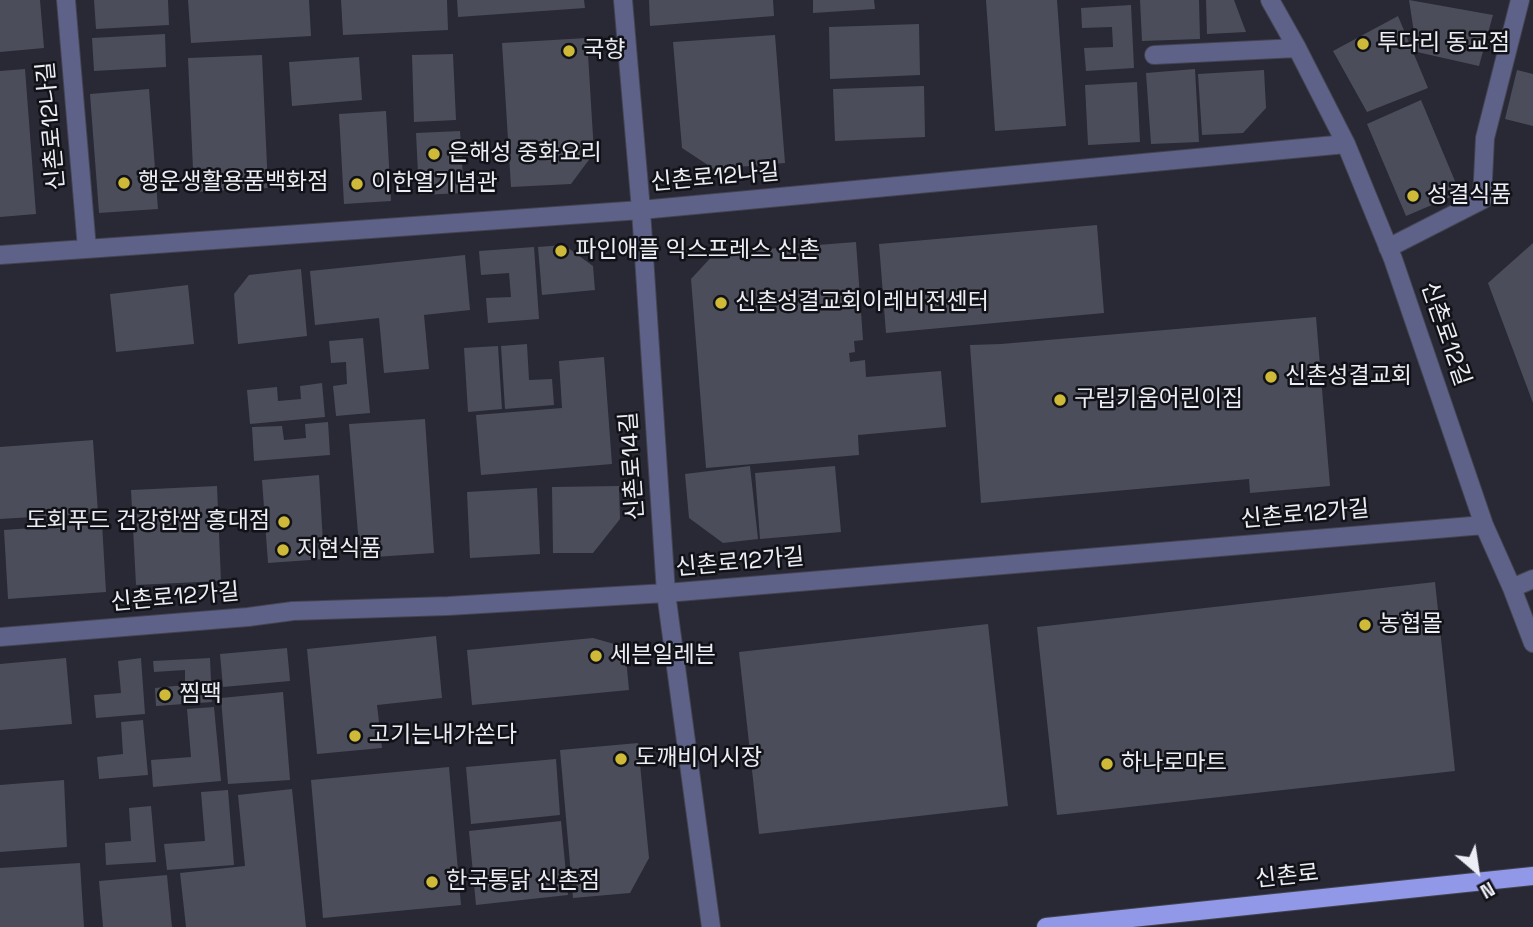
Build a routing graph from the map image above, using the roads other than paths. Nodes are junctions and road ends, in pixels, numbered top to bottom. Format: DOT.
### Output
graph roads {
  1 [pos="66,0"];
  2 [pos="623,0"];
  3 [pos="1270,0"];
  4 [pos="1520,0"];
  5 [pos="1297,48"];
  6 [pos="1154,55"];
  7 [pos="1346,144"];
  8 [pos="641,210"];
  9 [pos="1388,248"];
  10 [pos="87,249"];
  11 [pos="0,255"];
  12 [pos="1484,525"];
  13 [pos="1533,579"];
  14 [pos="1512,588"];
  15 [pos="666,593"];
  16 [pos="0,637"];
  17 [pos="1533,643"];
  18 [pos="1533,876"];
  19 [pos="711,927"];
  20 [pos="1046,927"];
  1 -- 10 [label="street, 신촌로12나길"];
  2 -- 8 [label="street, 신촌로14길"];
  3 -- 5 [label="street, 신촌로12길"];
  4 -- 9 [label="street"];
  5 -- 6 [label="street"];
  5 -- 7 [label="street, 신촌로12길"];
  7 -- 8 [label="street, 신촌로12나길"];
  7 -- 9 [label="street, 신촌로12길"];
  8 -- 10 [label="street, 신촌로12나길"];
  8 -- 15 [label="street, 신촌로14길"];
  9 -- 12 [label="street, 신촌로12길"];
  10 -- 11 [label="street, 신촌로12나길"];
  12 -- 14 [label="street, 신촌로12길"];
  12 -- 15 [label="street, 신촌로12가길"];
  13 -- 14 [label="street"];
  14 -- 17 [label="street, 신촌로12길"];
  15 -- 16 [label="street, 신촌로12가길"];
  15 -- 19 [label="street, 신촌로14길"];
  18 -- 20 [label="main road, 신촌로"];
}
